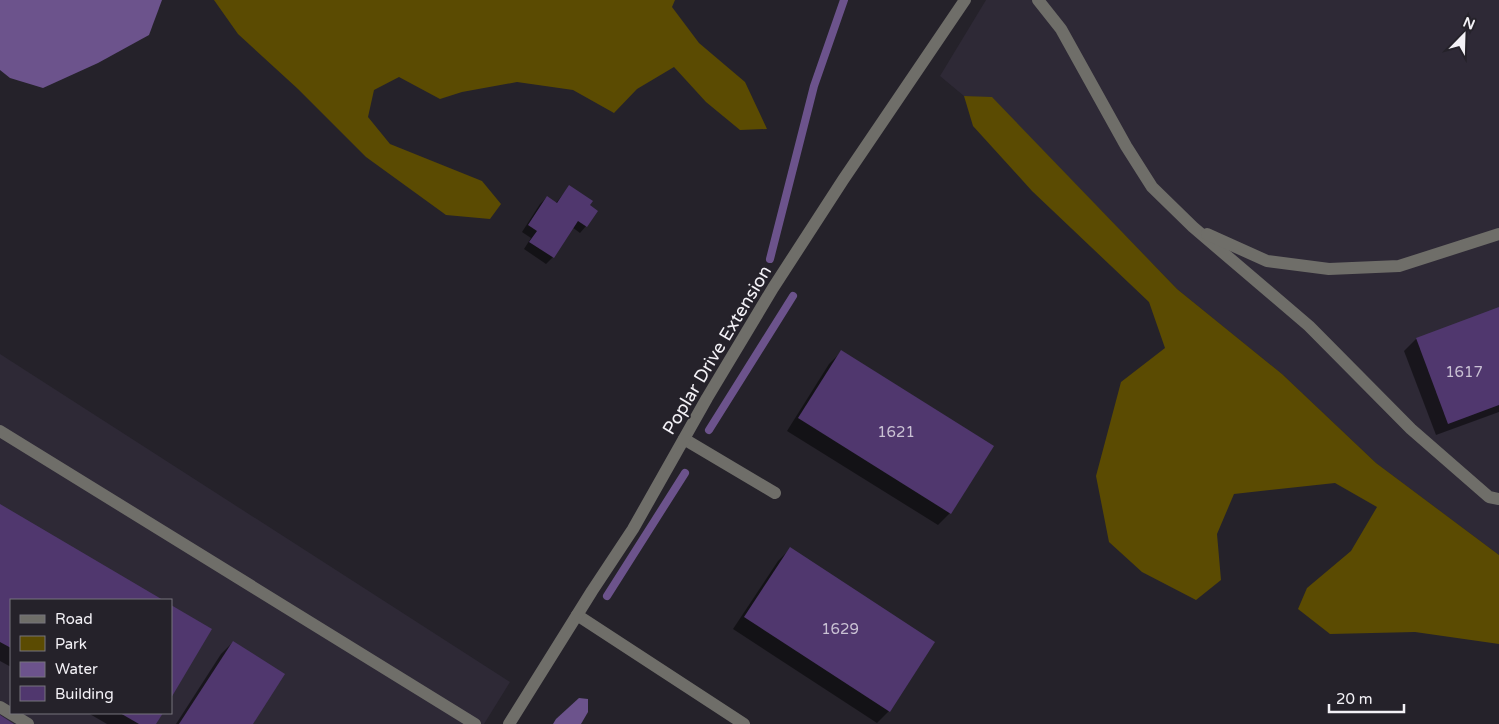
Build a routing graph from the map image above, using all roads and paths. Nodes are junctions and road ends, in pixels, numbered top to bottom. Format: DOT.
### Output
graph roads {
  1 [pos="965,0"];
  2 [pos="1038,0"];
  3 [pos="1193,227"];
  4 [pos="1499,234"];
  5 [pos="0,431"];
  6 [pos="684,440"];
  7 [pos="774,493"];
  8 [pos="1499,499"];
  9 [pos="577,615"];
  10 [pos="12,714"];
  11 [pos="28,724"];
  12 [pos="475,724"];
  13 [pos="509,724"];
  14 [pos="744,724"];
  1 -- 6 [label="street, Poplar Drive Extension"];
  2 -- 3 [label="street"];
  3 -- 4 [label="street"];
  3 -- 8 [label="street"];
  5 -- 12 [label="street"];
  6 -- 7 [label="street"];
  6 -- 9 [label="street, Poplar Drive Extension"];
  9 -- 13 [label="street, Poplar Drive Extension"];
  9 -- 14 [label="street"];
  10 -- 11 [label="street"];
}
